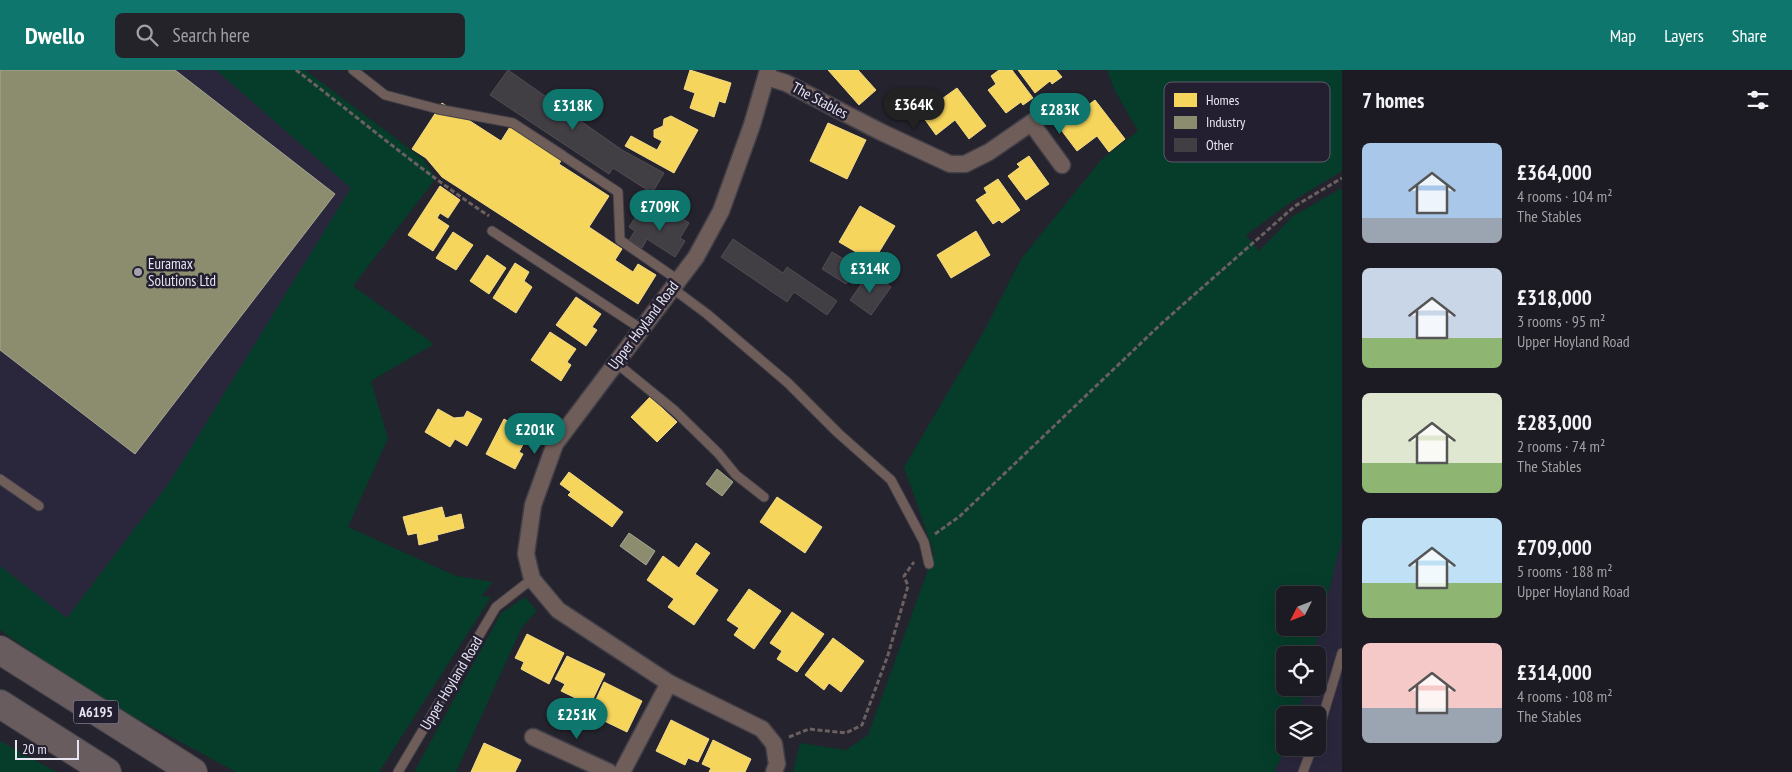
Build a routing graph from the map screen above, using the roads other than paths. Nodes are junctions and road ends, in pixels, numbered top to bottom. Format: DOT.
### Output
graph roads {
  1 [pos="353,70"];
  2 [pos="767,73"];
  3 [pos="1060,103"];
  4 [pos="1032,124"];
  5 [pos="1062,165"];
  6 [pos="492,231"];
  7 [pos="675,284"];
  8 [pos="640,328"];
  9 [pos="615,362"];
  10 [pos="0,479"];
  11 [pos="764,497"];
  12 [pos="40,506"];
  13 [pos="929,564"];
  14 [pos="532,579"];
  15 [pos="0,650"];
  16 [pos="1342,653"];
  17 [pos="669,683"];
  18 [pos="1326,706"];
  19 [pos="4,707"];
  20 [pos="533,737"];
  21 [pos="1309,756"];
  22 [pos="106,772"];
  23 [pos="193,772"];
  24 [pos="398,772"];
  25 [pos="609,772"];
  26 [pos="622,772"];
  27 [pos="774,772"];
  28 [pos="1303,772"];
  1 -- 7 [label="lane"];
  2 -- 4 [label="street, The Stables"];
  2 -- 7 [label="street, Upper Hoyland Road"];
  3 -- 4 [label="street, The Stables"];
  4 -- 5 [label="street"];
  6 -- 8 [label="lane"];
  7 -- 8 [label="street, Upper Hoyland Road"];
  7 -- 13 [label="lane"];
  8 -- 9 [label="street, Upper Hoyland Road"];
  9 -- 11 [label="lane"];
  9 -- 14 [label="street, Upper Hoyland Road"];
  10 -- 12 [label="lane"];
  14 -- 17 [label="street, Upper Hoyland Road"];
  14 -- 24 [label="lane, Upper Hoyland Road"];
  15 -- 23 [label="highway, A6195"];
  16 -- 18 [label="lane"];
  17 -- 26 [label="street"];
  17 -- 27 [label="street, Upper Hoyland Road"];
  19 -- 22 [label="highway"];
  20 -- 25 [label="street"];
  21 -- 28 [label="lane"];
}
